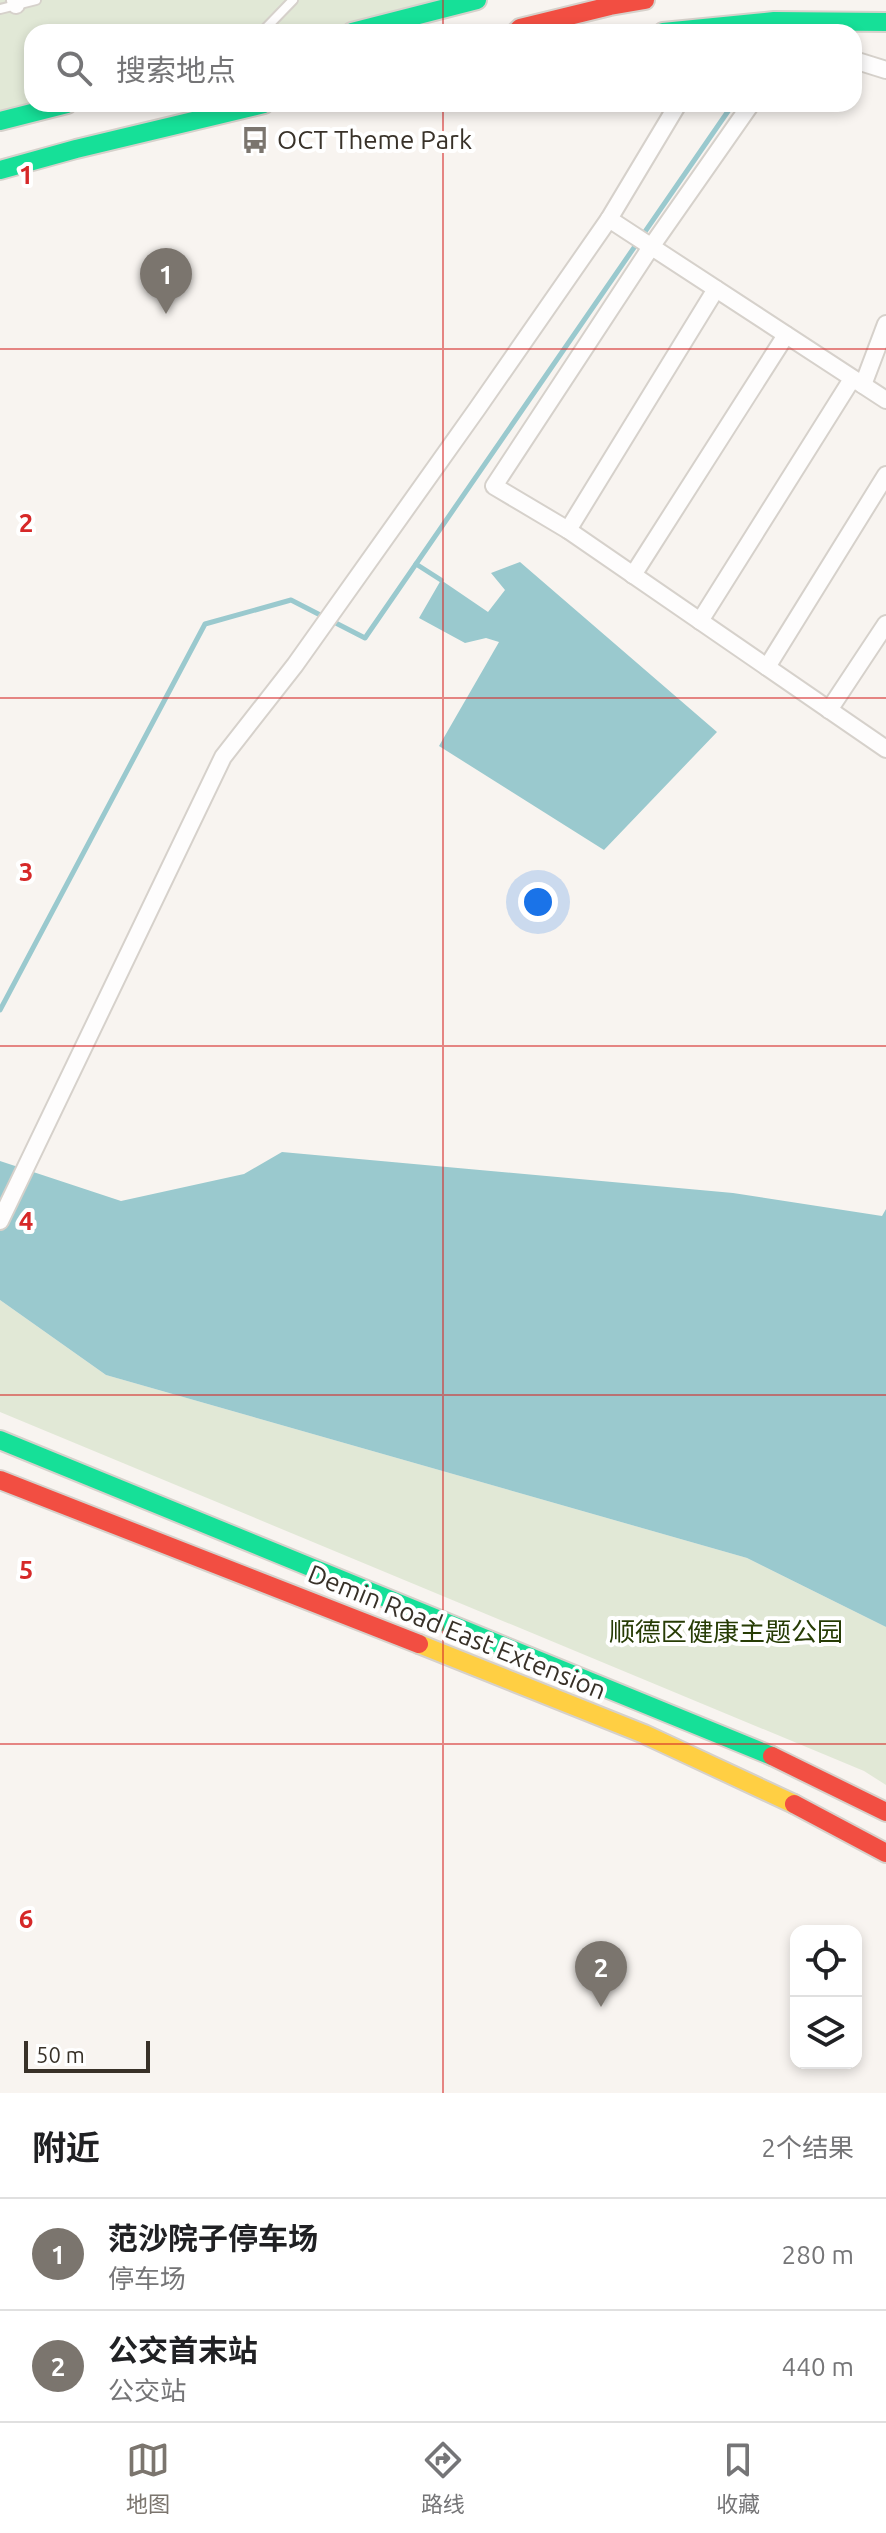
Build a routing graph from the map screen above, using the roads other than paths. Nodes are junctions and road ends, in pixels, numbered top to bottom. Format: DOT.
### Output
graph roads {
  1 [pos="36,0"];
  2 [pos="293,0"];
  3 [pos="477,0"];
  4 [pos="645,0"];
  5 [pos="458,3"];
  6 [pos="10,5"];
  7 [pos="840,20"];
  8 [pos="886,22"];
  9 [pos="270,24"];
  10 [pos="381,24"];
  11 [pos="541,24"];
  12 [pos="743,24"];
  13 [pos="832,24"];
  14 [pos="862,62"];
  15 [pos="886,70"];
  16 [pos="35,112"];
  17 [pos="231,112"];
  18 [pos="674,112"];
  19 [pos="745,112"];
  20 [pos="0,121"];
  21 [pos="0,170"];
  22 [pos="615,222"];
  23 [pos="651,247"];
  24 [pos="716,289"];
  25 [pos="886,326"];
  26 [pos="786,335"];
  27 [pos="858,382"];
  28 [pos="886,400"];
  29 [pos="886,475"];
  30 [pos="568,530"];
  31 [pos="633,575"];
  32 [pos="700,621"];
  33 [pos="886,624"];
  34 [pos="767,667"];
  35 [pos="829,710"];
  36 [pos="886,749"];
  37 [pos="0,1221"];
  38 [pos="0,1440"];
  39 [pos="0,1480"];
  40 [pos="886,1812"];
  41 [pos="886,1853"];
  1 -- 6 [label="lane"];
  2 -- 9 [label="lane"];
  3 -- 5 [label="main road"];
  4 -- 11 [label="main road"];
  5 -- 10 [label="main road"];
  7 -- 8 [label="main road"];
  7 -- 12 [label="main road"];
  7 -- 13 [label="street"];
  14 -- 15 [label="street"];
  16 -- 20 [label="main road"];
  17 -- 21 [label="main road"];
  18 -- 22 [label="street"];
  19 -- 23 [label="street"];
  22 -- 23 [label="street"];
  22 -- 37 [label="street"];
  23 -- 24 [label="street"];
  23 -- 30 [label="street"];
  24 -- 26 [label="street"];
  24 -- 30 [label="street"];
  25 -- 27 [label="street"];
  26 -- 27 [label="street"];
  26 -- 31 [label="street"];
  27 -- 28 [label="street"];
  27 -- 32 [label="street"];
  29 -- 34 [label="street"];
  30 -- 31 [label="street"];
  31 -- 32 [label="street"];
  32 -- 34 [label="street"];
  33 -- 35 [label="street"];
  34 -- 35 [label="street"];
  35 -- 36 [label="street"];
  38 -- 40 [label="main road, Demin Road East Extension"];
  39 -- 41 [label="main road, Demin Road East Extension"];
}
